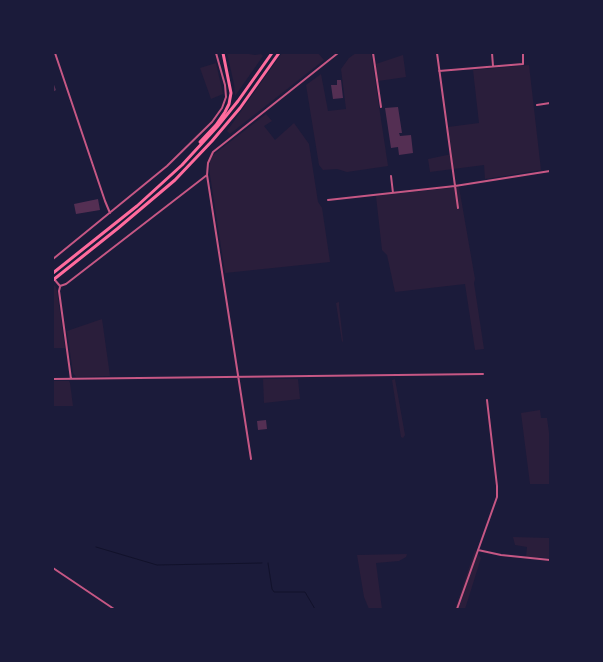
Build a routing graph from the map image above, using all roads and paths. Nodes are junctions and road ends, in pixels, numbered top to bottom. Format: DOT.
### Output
graph roads {
  1 [pos="55,53"];
  2 [pos="216,53"];
  3 [pos="223,53"];
  4 [pos="272,53"];
  5 [pos="279,53"];
  6 [pos="338,53"];
  7 [pos="373,53"];
  8 [pos="437,53"];
  9 [pos="492,53"];
  10 [pos="523,53"];
  11 [pos="494,66"];
  12 [pos="439,71"];
  13 [pos="550,103"];
  14 [pos="537,105"];
  15 [pos="381,107"];
  16 [pos="195,151"];
  17 [pos="550,171"];
  18 [pos="207,175"];
  19 [pos="391,176"];
  20 [pos="455,186"];
  21 [pos="393,193"];
  22 [pos="328,200"];
  23 [pos="458,208"];
  24 [pos="110,213"];
  25 [pos="53,259"];
  26 [pos="54,272"];
  27 [pos="53,279"];
  28 [pos="60,286"];
  29 [pos="483,374"];
  30 [pos="238,377"];
  31 [pos="53,379"];
  32 [pos="71,379"];
  33 [pos="486,400"];
  34 [pos="251,459"];
  35 [pos="478,550"];
  36 [pos="550,560"];
  37 [pos="53,568"];
  38 [pos="114,609"];
  39 [pos="457,609"];
  1 -- 24 [label="street"];
  2 -- 24 [label="street"];
  3 -- 16 [label="highway"];
  4 -- 16 [label="highway"];
  5 -- 27 [label="highway"];
  6 -- 18 [label="street"];
  7 -- 15 [label="street"];
  8 -- 12 [label="street"];
  9 -- 11 [label="street"];
  10 -- 11 [label="street"];
  11 -- 12 [label="street"];
  12 -- 20 [label="street"];
  13 -- 14 [label="street"];
  16 -- 26 [label="highway"];
  17 -- 20 [label="street"];
  18 -- 28 [label="street"];
  18 -- 30 [label="street"];
  19 -- 21 [label="street"];
  20 -- 21 [label="street"];
  20 -- 23 [label="street"];
  21 -- 22 [label="street"];
  24 -- 25 [label="street"];
  27 -- 28 [label="street"];
  28 -- 32 [label="street"];
  29 -- 30 [label="street"];
  30 -- 32 [label="street"];
  30 -- 34 [label="street"];
  31 -- 32 [label="street"];
  33 -- 35 [label="street"];
  35 -- 36 [label="street"];
  35 -- 39 [label="street"];
  37 -- 38 [label="street"];
}
